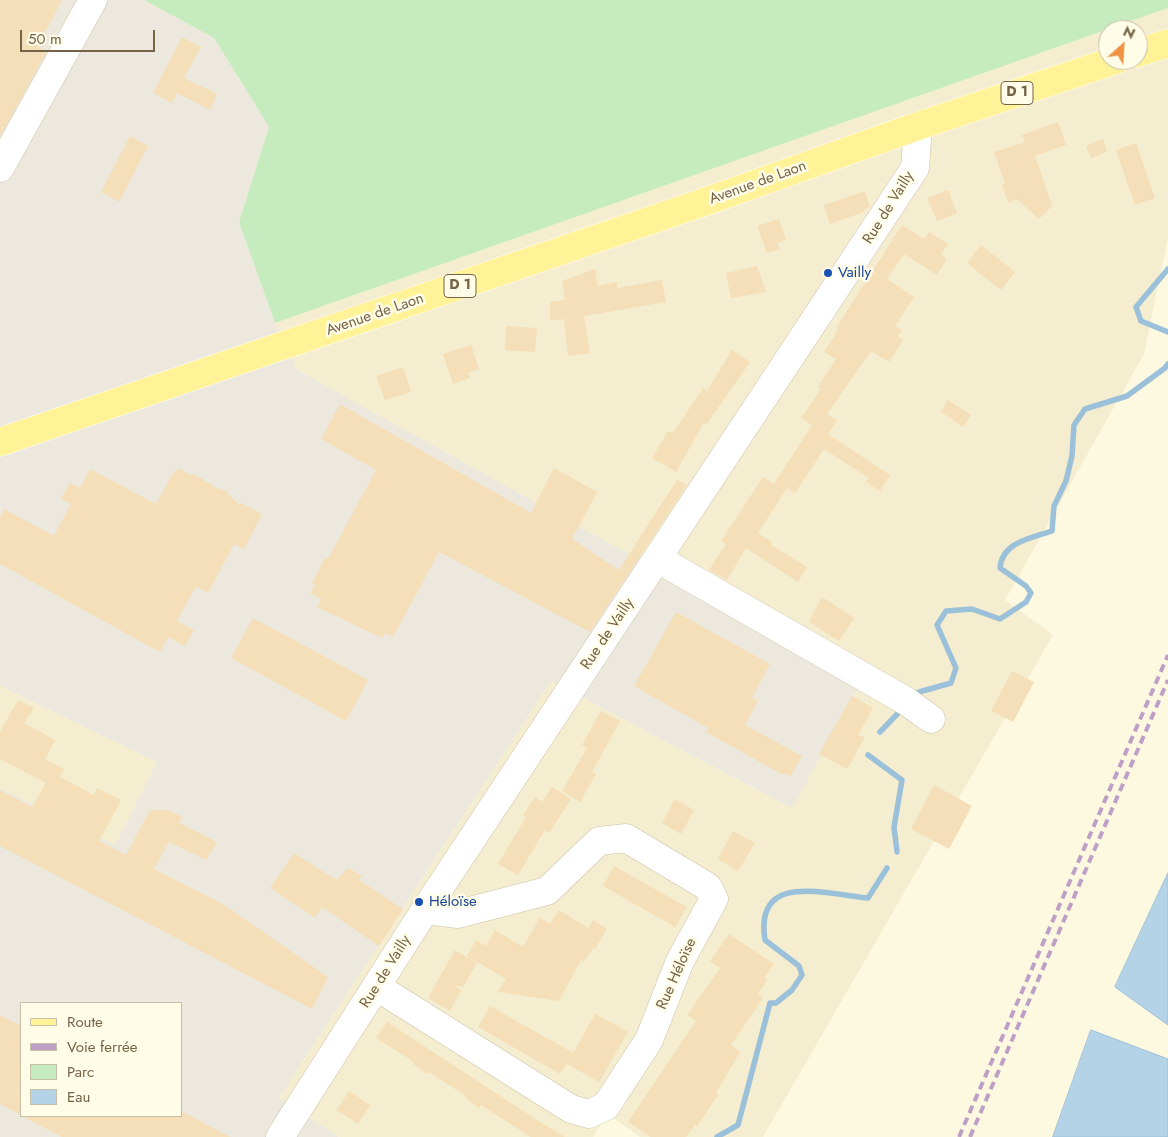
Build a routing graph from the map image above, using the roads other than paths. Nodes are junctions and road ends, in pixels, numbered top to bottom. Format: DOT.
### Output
graph roads {
  1 [pos="93,0"];
  2 [pos="1168,43"];
  3 [pos="1148,50"];
  4 [pos="1098,66"];
  5 [pos="918,126"];
  6 [pos="0,168"];
  7 [pos="0,442"];
  8 [pos="658,559"];
  9 [pos="931,719"];
  10 [pos="425,910"];
  11 [pos="377,987"];
  12 [pos="280,1137"];
  1 -- 6 [label="street"];
  2 -- 3 [label="main road"];
  4 -- 5 [label="main road, D 1"];
  5 -- 7 [label="main road, Avenue de Laon / D 1"];
  5 -- 8 [label="street, Rue de Vailly"];
  8 -- 9 [label="street"];
  8 -- 10 [label="street, Rue de Vailly"];
  10 -- 11 [label="street, Rue de Vailly"];
  10 -- 11 [label="street, Rue Héloïse"];
  11 -- 12 [label="street, Rue de Vailly"];
}
